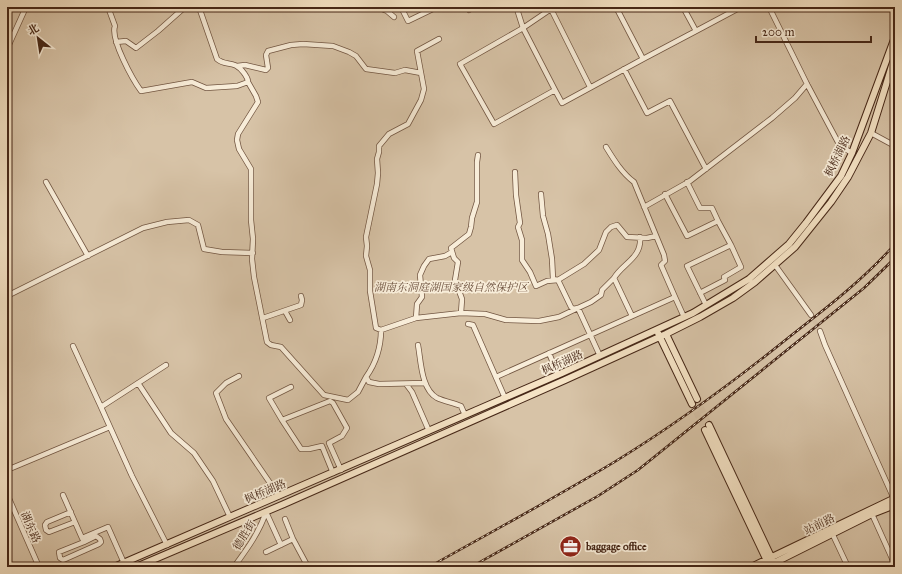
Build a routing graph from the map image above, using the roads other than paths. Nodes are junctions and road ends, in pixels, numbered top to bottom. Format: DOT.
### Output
graph roads {
  1 [pos="26,7"];
  2 [pos="108,7"];
  3 [pos="185,7"];
  4 [pos="194,7"];
  5 [pos="377,7"];
  6 [pos="401,7"];
  7 [pos="437,7"];
  8 [pos="467,7"];
  9 [pos="474,7"];
  10 [pos="616,7"];
  11 [pos="683,7"];
  12 [pos="741,7"];
  13 [pos="769,7"];
  14 [pos="551,8"];
  15 [pos="517,9"];
  16 [pos="394,17"];
  17 [pos="523,28"];
  18 [pos="696,31"];
  19 [pos="895,37"];
  20 [pos="439,39"];
  21 [pos="116,42"];
  22 [pos="7,49"];
  23 [pos="895,57"];
  24 [pos="643,59"];
  25 [pos="238,66"];
  26 [pos="624,69"];
  27 [pos="421,73"];
  28 [pos="248,82"];
  29 [pos="807,84"];
  30 [pos="590,87"];
  31 [pos="555,90"];
  32 [pos="871,133"];
  33 [pos="606,146"];
  34 [pos="895,146"];
  35 [pos="852,153"];
  36 [pos="478,156"];
  37 [pos="706,169"];
  38 [pos="515,172"];
  39 [pos="46,182"];
  40 [pos="687,182"];
  41 [pos="541,194"];
  42 [pos="665,194"];
  43 [pos="644,207"];
  44 [pos="718,221"];
  45 [pos="656,236"];
  46 [pos="640,238"];
  47 [pos="731,246"];
  48 [pos="452,252"];
  49 [pos="252,253"];
  50 [pos="88,256"];
  51 [pos="775,265"];
  52 [pos="614,278"];
  53 [pos="558,280"];
  54 [pos="700,293"];
  55 [pos="7,296"];
  56 [pos="301,296"];
  57 [pos="675,297"];
  58 [pos="706,305"];
  59 [pos="578,308"];
  60 [pos="285,311"];
  61 [pos="461,313"];
  62 [pos="811,315"];
  63 [pos="632,316"];
  64 [pos="684,317"];
  65 [pos="263,318"];
  66 [pos="416,318"];
  67 [pos="290,320"];
  68 [pos="468,324"];
  69 [pos="381,330"];
  70 [pos="656,330"];
  71 [pos="820,331"];
  72 [pos="666,334"];
  73 [pos="590,335"];
  74 [pos="660,337"];
  75 [pos="418,345"];
  76 [pos="74,346"];
  77 [pos="549,354"];
  78 [pos="600,356"];
  79 [pos="166,365"];
  80 [pos="558,375"];
  81 [pos="239,376"];
  82 [pos="366,377"];
  83 [pos="496,377"];
  84 [pos="138,383"];
  85 [pos="425,383"];
  86 [pos="406,384"];
  87 [pos="291,387"];
  88 [pos="505,398"];
  89 [pos="101,407"];
  90 [pos="465,415"];
  91 [pos="282,420"];
  92 [pos="110,427"];
  93 [pos="707,427"];
  94 [pos="429,431"];
  95 [pos="329,443"];
  96 [pos="321,446"];
  97 [pos="7,470"];
  98 [pos="340,470"];
  99 [pos="333,473"];
  100 [pos="7,494"];
  101 [pos="63,495"];
  102 [pos="279,496"];
  103 [pos="895,501"];
  104 [pos="71,512"];
  105 [pos="266,512"];
  106 [pos="872,514"];
  107 [pos="230,517"];
  108 [pos="285,519"];
  109 [pos="75,522"];
  110 [pos="833,535"];
  111 [pos="294,539"];
  112 [pos="83,540"];
  113 [pos="167,545"];
  114 [pos="282,545"];
  115 [pos="266,552"];
  116 [pos="769,562"];
  117 [pos="124,563"];
  118 [pos="895,565"];
  119 [pos="39,567"];
  120 [pos="114,567"];
  121 [pos="138,567"];
  122 [pos="234,567"];
  123 [pos="308,567"];
  124 [pos="751,567"];
  125 [pos="848,567"];
  1 -- 22 [label="street"];
  2 -- 21 [label="street"];
  3 -- 21 [label="street"];
  4 -- 25 [label="street"];
  5 -- 16 [label="street"];
  6 -- 7 [label="street"];
  8 -- 9 [label="street"];
  10 -- 24 [label="street"];
  11 -- 18 [label="street"];
  12 -- 18 [label="street"];
  13 -- 29 [label="street"];
  14 -- 17 [label="street"];
  14 -- 30 [label="street"];
  15 -- 17 [label="street"];
  17 -- 31 [label="street"];
  17 -- 31 [label="street"];
  18 -- 24 [label="street"];
  19 -- 35 [label="main road, 枫桥湖路"];
  20 -- 27 [label="street"];
  21 -- 28 [label="street"];
  23 -- 32 [label="main road, 枫桥湖路"];
  24 -- 26 [label="street"];
  25 -- 27 [label="street"];
  25 -- 28 [label="street"];
  26 -- 30 [label="street"];
  26 -- 37 [label="street"];
  27 -- 69 [label="street"];
  28 -- 49 [label="street"];
  29 -- 35 [label="street"];
  29 -- 37 [label="street"];
  30 -- 31 [label="street"];
  32 -- 34 [label="street"];
  32 -- 51 [label="main road, 枫桥湖路"];
  33 -- 43 [label="street"];
  35 -- 58 [label="main road, 枫桥湖路"];
  36 -- 48 [label="street"];
  37 -- 40 [label="street"];
  38 -- 53 [label="street"];
  39 -- 50 [label="street"];
  40 -- 42 [label="street"];
  40 -- 44 [label="street"];
  41 -- 53 [label="street"];
  42 -- 43 [label="street"];
  42 -- 44 [label="street"];
  43 -- 45 [label="street"];
  44 -- 47 [label="street"];
  45 -- 46 [label="street"];
  45 -- 57 [label="street"];
  46 -- 52 [label="street"];
  46 -- 53 [label="street"];
  47 -- 54 [label="street"];
  47 -- 54 [label="street"];
  48 -- 61 [label="street"];
  48 -- 66 [label="street"];
  49 -- 50 [label="street"];
  49 -- 65 [label="street"];
  50 -- 55 [label="street"];
  51 -- 62 [label="street"];
  51 -- 72 [label="main road, 枫桥湖路"];
  52 -- 59 [label="street"];
  52 -- 63 [label="street"];
  53 -- 59 [label="street"];
  54 -- 58 [label="street"];
  56 -- 60 [label="street"];
  57 -- 63 [label="street"];
  57 -- 64 [label="street"];
  58 -- 64 [label="main road, 枫桥湖路"];
  59 -- 61 [label="street"];
  59 -- 73 [label="street"];
  60 -- 65 [label="street"];
  60 -- 67 [label="street"];
  61 -- 66 [label="street"];
  63 -- 73 [label="street"];
  64 -- 70 [label="main road, 枫桥湖路"];
  65 -- 82 [label="street"];
  66 -- 69 [label="street"];
  68 -- 83 [label="street"];
  69 -- 82 [label="street"];
  70 -- 74 [label="main road"];
  70 -- 78 [label="main road, 枫桥湖路"];
  71 -- 103 [label="street"];
  72 -- 74 [label="main road, 枫桥湖路"];
  72 -- 74 [label="main road"];
  73 -- 77 [label="street"];
  73 -- 78 [label="street"];
  74 -- 105 [label="main road, 枫桥湖路"];
  75 -- 85 [label="street"];
  76 -- 89 [label="street"];
  77 -- 80 [label="street"];
  77 -- 83 [label="street"];
  78 -- 80 [label="main road, 枫桥湖路"];
  79 -- 84 [label="street"];
  80 -- 88 [label="main road, 枫桥湖路"];
  81 -- 102 [label="street"];
  82 -- 86 [label="street"];
  83 -- 88 [label="street"];
  84 -- 89 [label="street"];
  84 -- 107 [label="street"];
  85 -- 86 [label="street"];
  85 -- 90 [label="street"];
  86 -- 94 [label="street"];
  87 -- 91 [label="street"];
  88 -- 90 [label="main road, 枫桥湖路"];
  89 -- 92 [label="street"];
  90 -- 94 [label="main road, 枫桥湖路"];
  91 -- 95 [label="street"];
  91 -- 96 [label="street"];
  92 -- 97 [label="street"];
  92 -- 113 [label="street"];
  93 -- 116 [label="main road"];
  94 -- 98 [label="main road, 枫桥湖路"];
  95 -- 96 [label="street"];
  95 -- 98 [label="street"];
  96 -- 99 [label="street"];
  98 -- 99 [label="main road, 枫桥湖路"];
  99 -- 102 [label="main road, 枫桥湖路"];
  100 -- 119 [label="street, 湖东路"];
  101 -- 104 [label="street"];
  102 -- 107 [label="main road, 枫桥湖路"];
  103 -- 106 [label="main road, 站前路"];
  103 -- 116 [label="main road, 站前路"];
  104 -- 109 [label="street"];
  104 -- 109 [label="street"];
  105 -- 114 [label="street"];
  105 -- 121 [label="main road, 枫桥湖路"];
  105 -- 122 [label="street, 德胜街"];
  106 -- 110 [label="main road, 站前路"];
  106 -- 118 [label="street"];
  107 -- 113 [label="main road, 枫桥湖路"];
  108 -- 111 [label="street"];
  109 -- 112 [label="street"];
  110 -- 116 [label="main road, 站前路"];
  110 -- 125 [label="street"];
  111 -- 114 [label="street"];
  111 -- 123 [label="street"];
  112 -- 112 [label="street"];
  112 -- 117 [label="street"];
  113 -- 117 [label="main road, 枫桥湖路"];
  114 -- 115 [label="street"];
  116 -- 124 [label="main road, 站前路"];
  117 -- 120 [label="main road, 枫桥湖路"];
}
